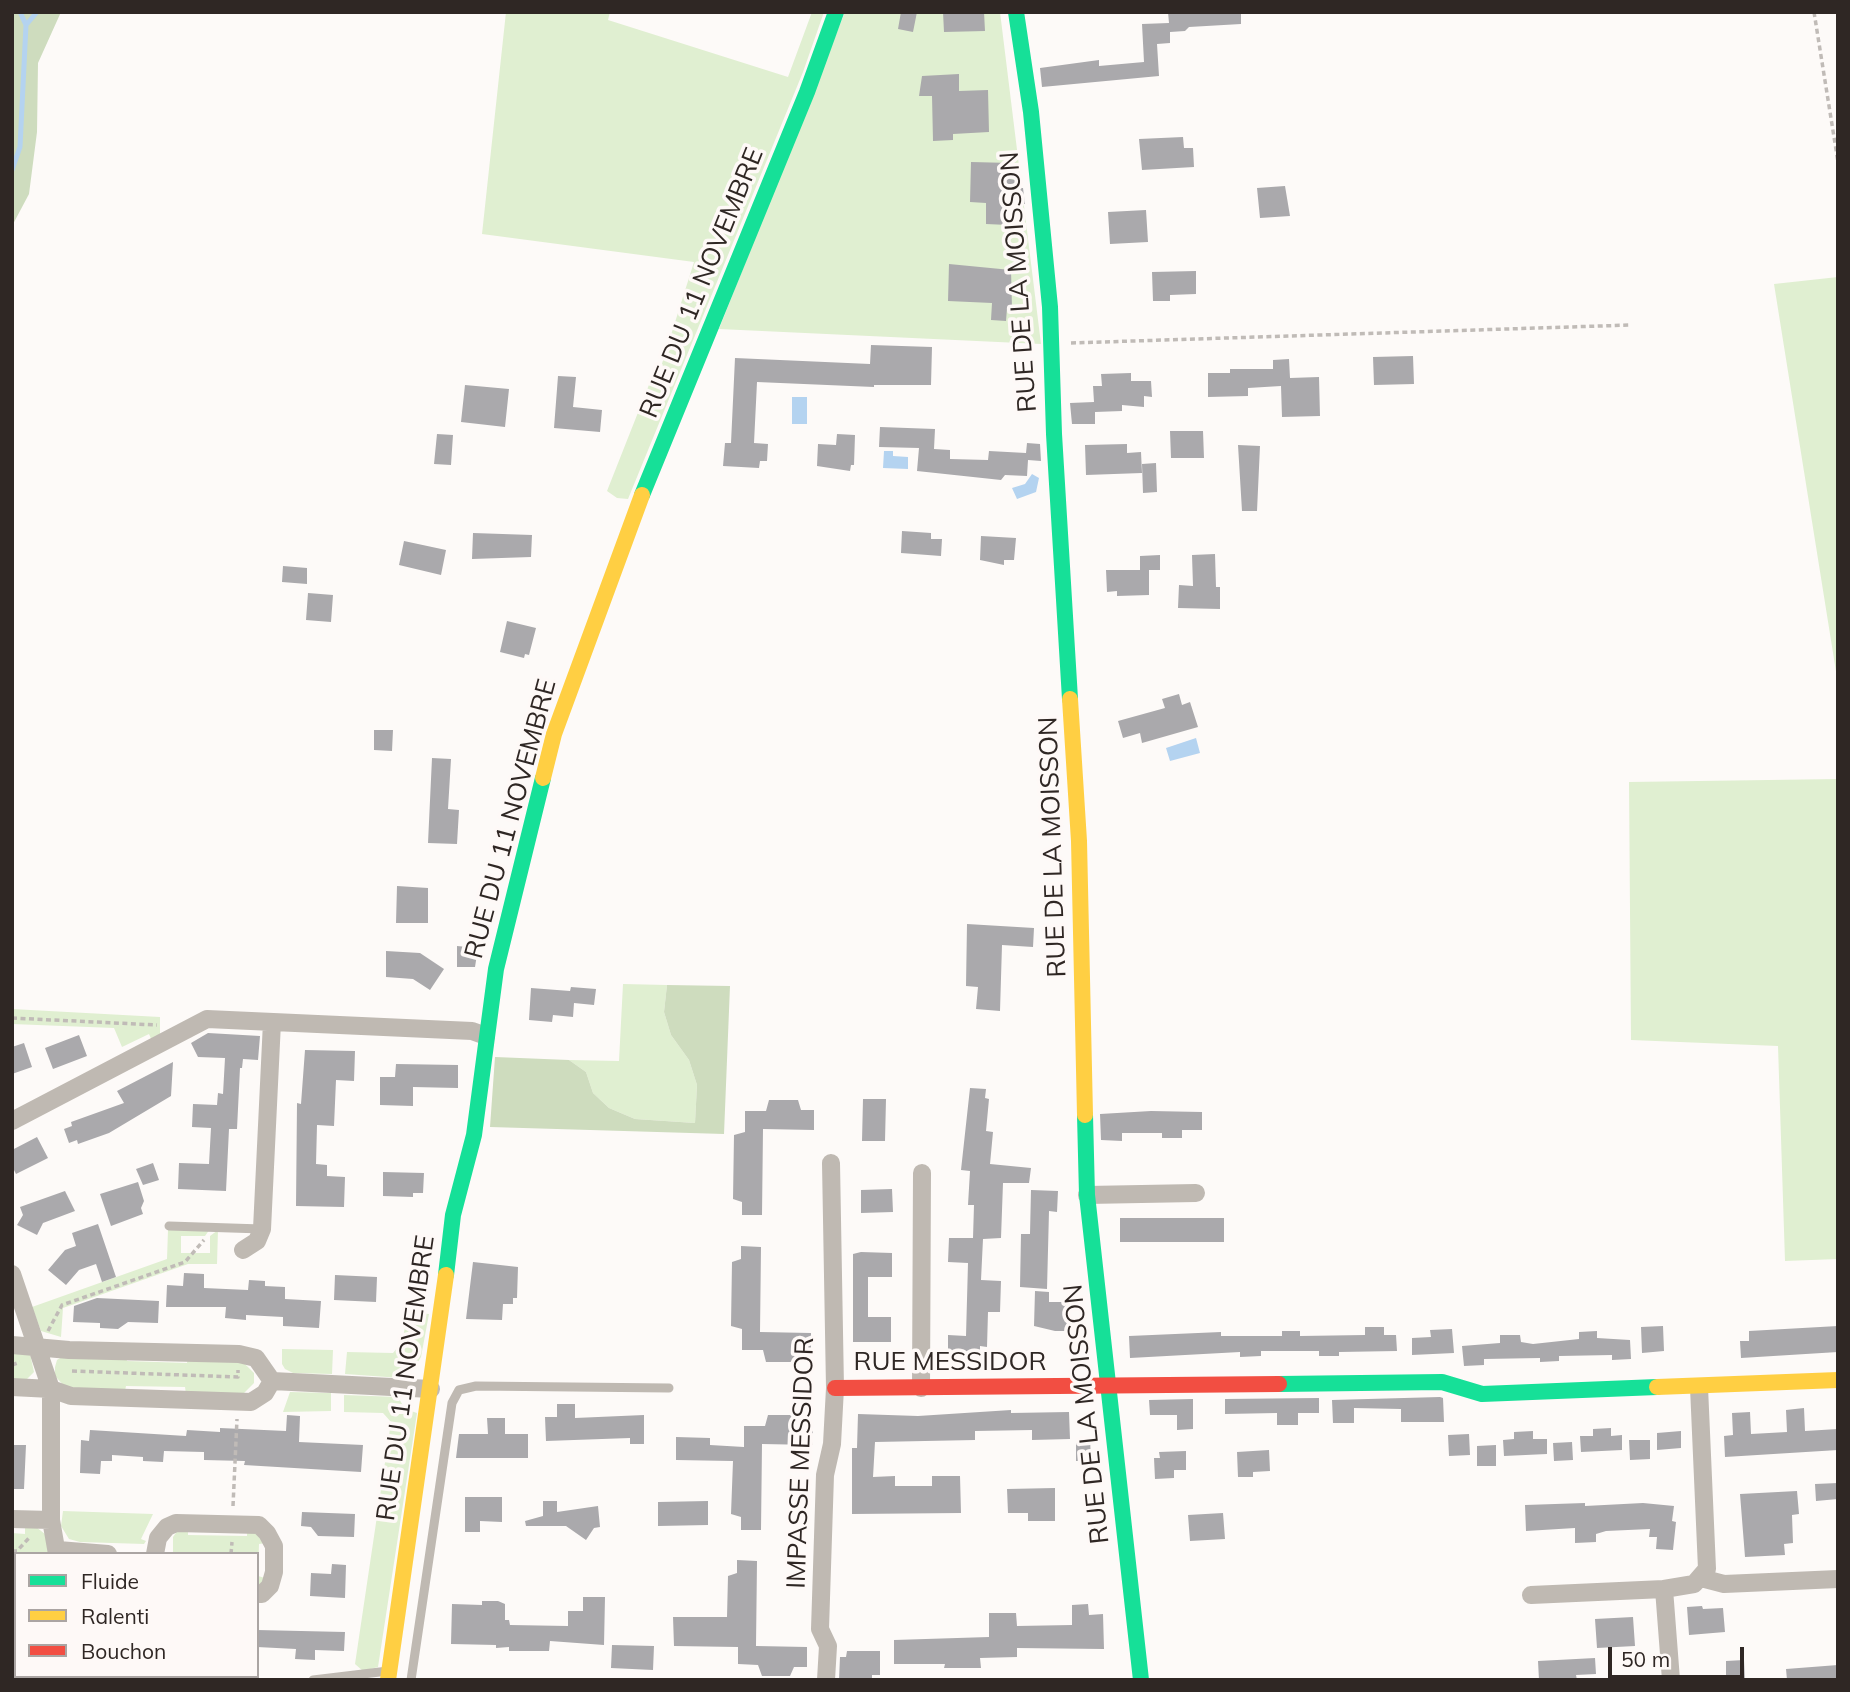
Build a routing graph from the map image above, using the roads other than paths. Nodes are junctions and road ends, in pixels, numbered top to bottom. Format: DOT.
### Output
graph roads {
  1 [pos="836,12"];
  2 [pos="1016,12"];
  3 [pos="272,1022"];
  4 [pos="486,1036"];
  5 [pos="12,1121"];
  6 [pos="831,1163"];
  7 [pos="922,1173"];
  8 [pos="1196,1193"];
  9 [pos="1087,1195"];
  10 [pos="169,1226"];
  11 [pos="262,1229"];
  12 [pos="243,1250"];
  13 [pos="12,1273"];
  14 [pos="12,1345"];
  15 [pos="39,1346"];
  16 [pos="272,1381"];
  17 [pos="1838,1381"];
  18 [pos="1108,1385"];
  19 [pos="12,1387"];
  20 [pos="1699,1387"];
  21 [pos="669,1388"];
  22 [pos="835,1388"];
  23 [pos="921,1388"];
  24 [pos="51,1389"];
  25 [pos="431,1389"];
  26 [pos="12,1519"];
  27 [pos="51,1520"];
  28 [pos="58,1552"];
  29 [pos="155,1552"];
  30 [pos="1701,1578"];
  31 [pos="1838,1579"];
  32 [pos="1664,1589"];
  33 [pos="259,1594"];
  34 [pos="1531,1595"];
  35 [pos="388,1675"];
  36 [pos="313,1680"];
  37 [pos="411,1680"];
  38 [pos="826,1680"];
  39 [pos="1141,1680"];
  40 [pos="1671,1680"];
  1 -- 4 [label="street, RUE DU 11 NOVEMBRE"];
  2 -- 9 [label="street, RUE DE LA MOISSON"];
  3 -- 4 [label="street"];
  3 -- 5 [label="street"];
  3 -- 11 [label="street"];
  4 -- 25 [label="street, RUE DU 11 NOVEMBRE"];
  6 -- 22 [label="street, IMPASSE MESSIDOR"];
  7 -- 23 [label="street"];
  8 -- 9 [label="street"];
  9 -- 18 [label="street, RUE DE LA MOISSON"];
  10 -- 11 [label="lane"];
  11 -- 12 [label="street"];
  13 -- 15 [label="street"];
  14 -- 15 [label="street"];
  15 -- 16 [label="street"];
  15 -- 24 [label="street"];
  16 -- 24 [label="street"];
  16 -- 25 [label="street"];
  17 -- 20 [label="street, RUE MESSIDOR"];
  18 -- 20 [label="street, RUE MESSIDOR"];
  18 -- 23 [label="street, RUE MESSIDOR"];
  18 -- 39 [label="street, RUE DE LA MOISSON"];
  19 -- 24 [label="street"];
  20 -- 30 [label="street"];
  21 -- 37 [label="lane, RUE DU 11 NOVEMBRE"];
  22 -- 23 [label="street, RUE MESSIDOR"];
  22 -- 38 [label="street, IMPASSE MESSIDOR"];
  24 -- 27 [label="street"];
  25 -- 35 [label="street, RUE DU 11 NOVEMBRE"];
  26 -- 27 [label="street"];
  27 -- 28 [label="street"];
  29 -- 33 [label="street"];
  30 -- 31 [label="street"];
  30 -- 32 [label="street"];
  32 -- 34 [label="street"];
  32 -- 40 [label="street"];
  35 -- 36 [label="lane"];
}
